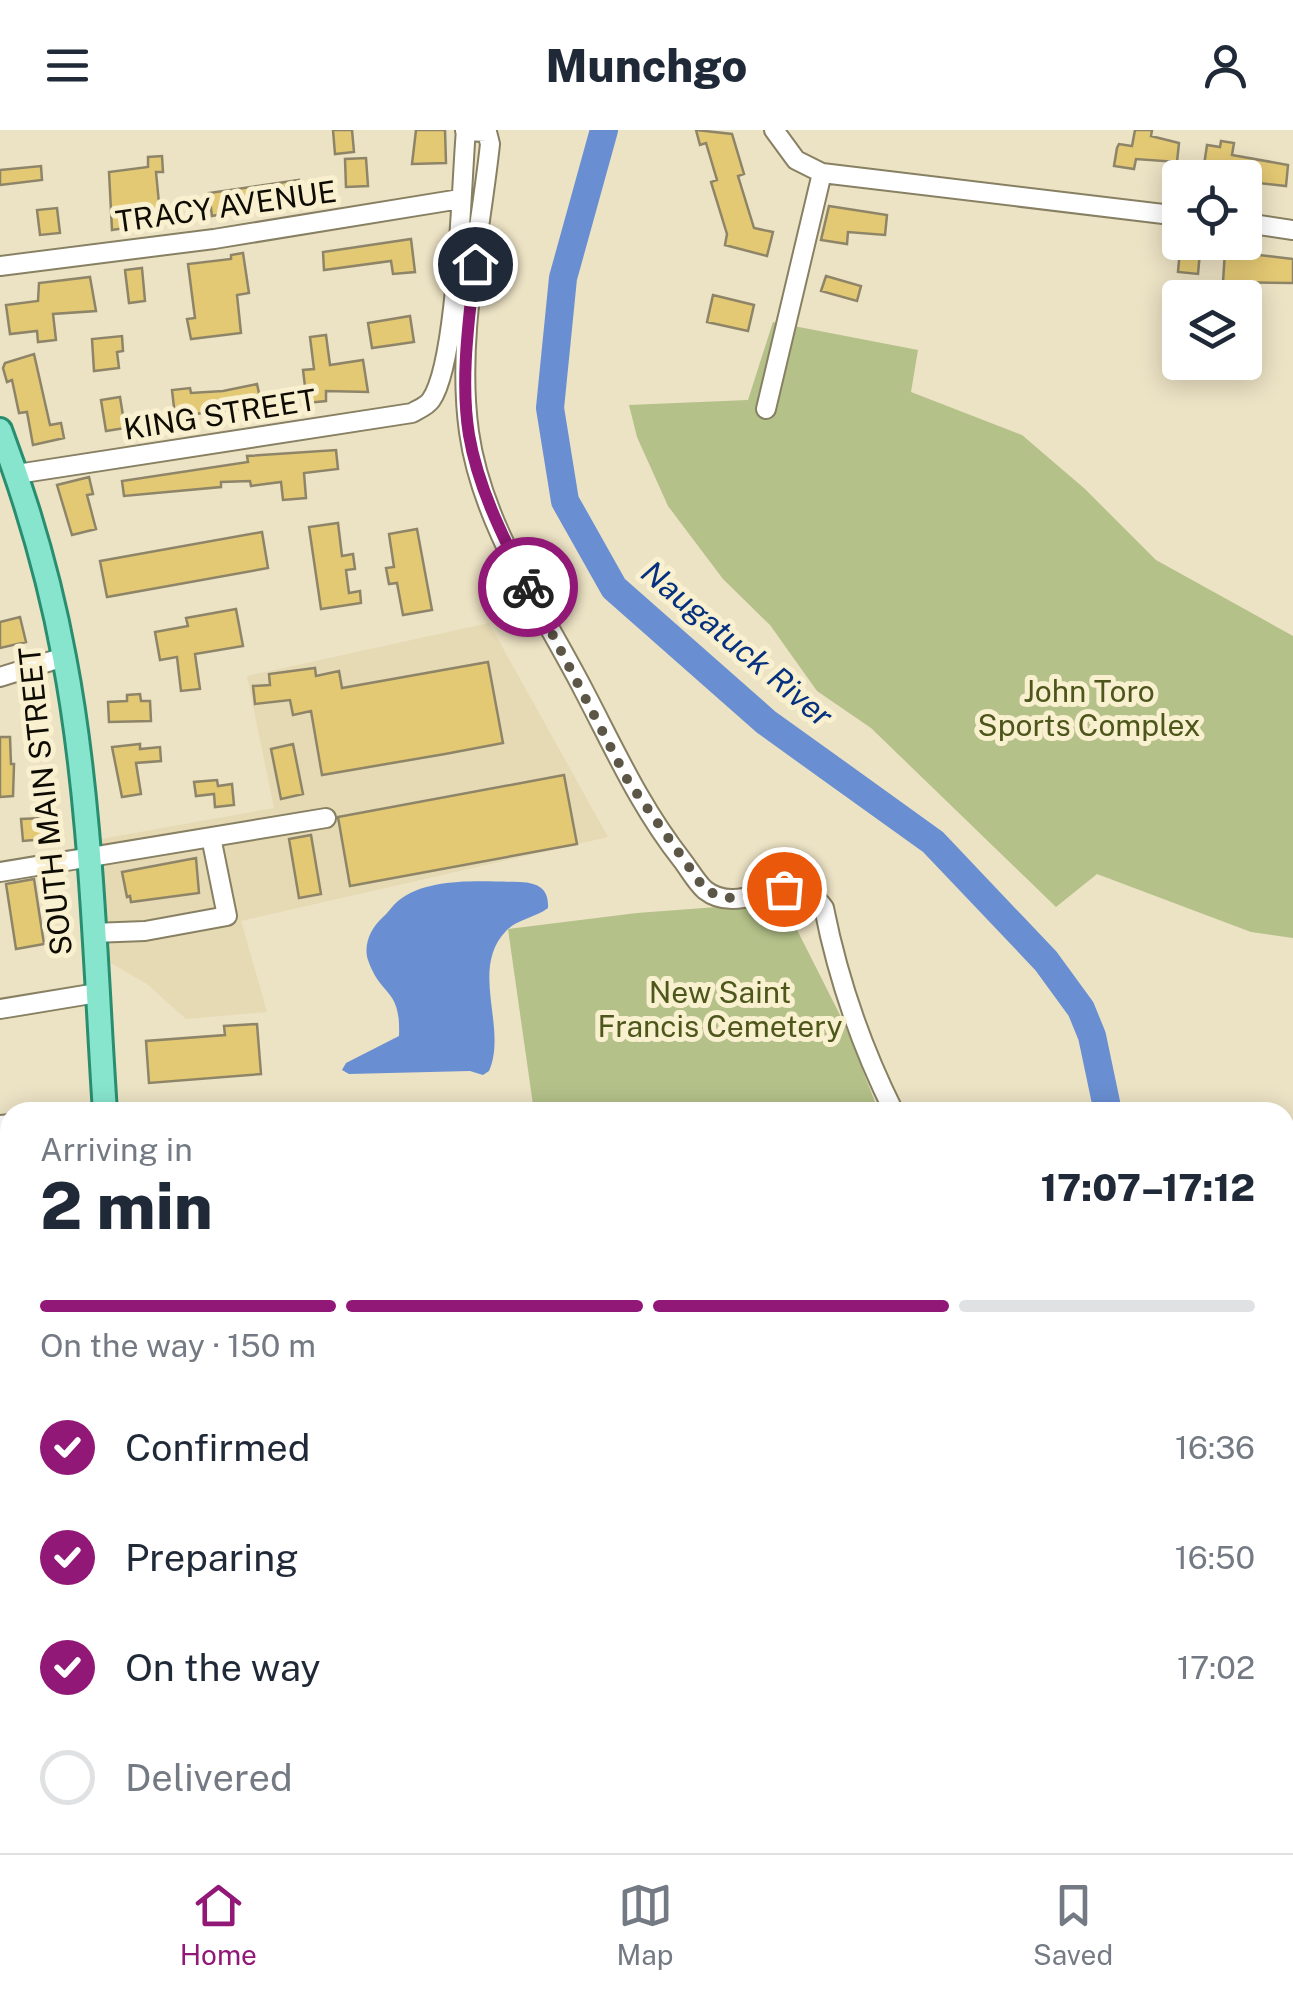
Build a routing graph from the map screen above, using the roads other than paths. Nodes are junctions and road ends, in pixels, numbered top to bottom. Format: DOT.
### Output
graph roads {
  1 [pos="774,130"];
  2 [pos="466,131"];
  3 [pos="822,173"];
  4 [pos="460,199"];
  5 [pos="1162,214"];
  6 [pos="1262,226"];
  7 [pos="1293,230"];
  8 [pos="0,266"];
  9 [pos="766,409"];
  10 [pos="0,430"];
  11 [pos="16,474"];
  12 [pos="64,657"];
  13 [pos="0,677"];
  14 [pos="326,818"];
  15 [pos="211,836"];
  16 [pos="88,856"];
  17 [pos="0,872"];
  18 [pos="93,933"];
  19 [pos="97,993"];
  20 [pos="0,1009"];
  21 [pos="105,1102"];
  22 [pos="890,1102"];
  1 -- 3 [label="street"];
  2 -- 4 [label="street"];
  2 -- 22 [label="street"];
  3 -- 5 [label="street"];
  3 -- 9 [label="street"];
  4 -- 8 [label="street, TRACY AVENUE"];
  4 -- 11 [label="street, KING STREET"];
  6 -- 7 [label="street"];
  10 -- 11 [label="main road, SOUTH MAIN STREET"];
  11 -- 12 [label="main road, SOUTH MAIN STREET"];
  12 -- 13 [label="street"];
  12 -- 16 [label="main road, SOUTH MAIN STREET"];
  14 -- 15 [label="street"];
  15 -- 16 [label="street"];
  15 -- 18 [label="street"];
  16 -- 17 [label="street"];
  16 -- 18 [label="main road, SOUTH MAIN STREET"];
  18 -- 19 [label="main road, SOUTH MAIN STREET"];
  19 -- 20 [label="street"];
  19 -- 21 [label="main road, SOUTH MAIN STREET"];
}
